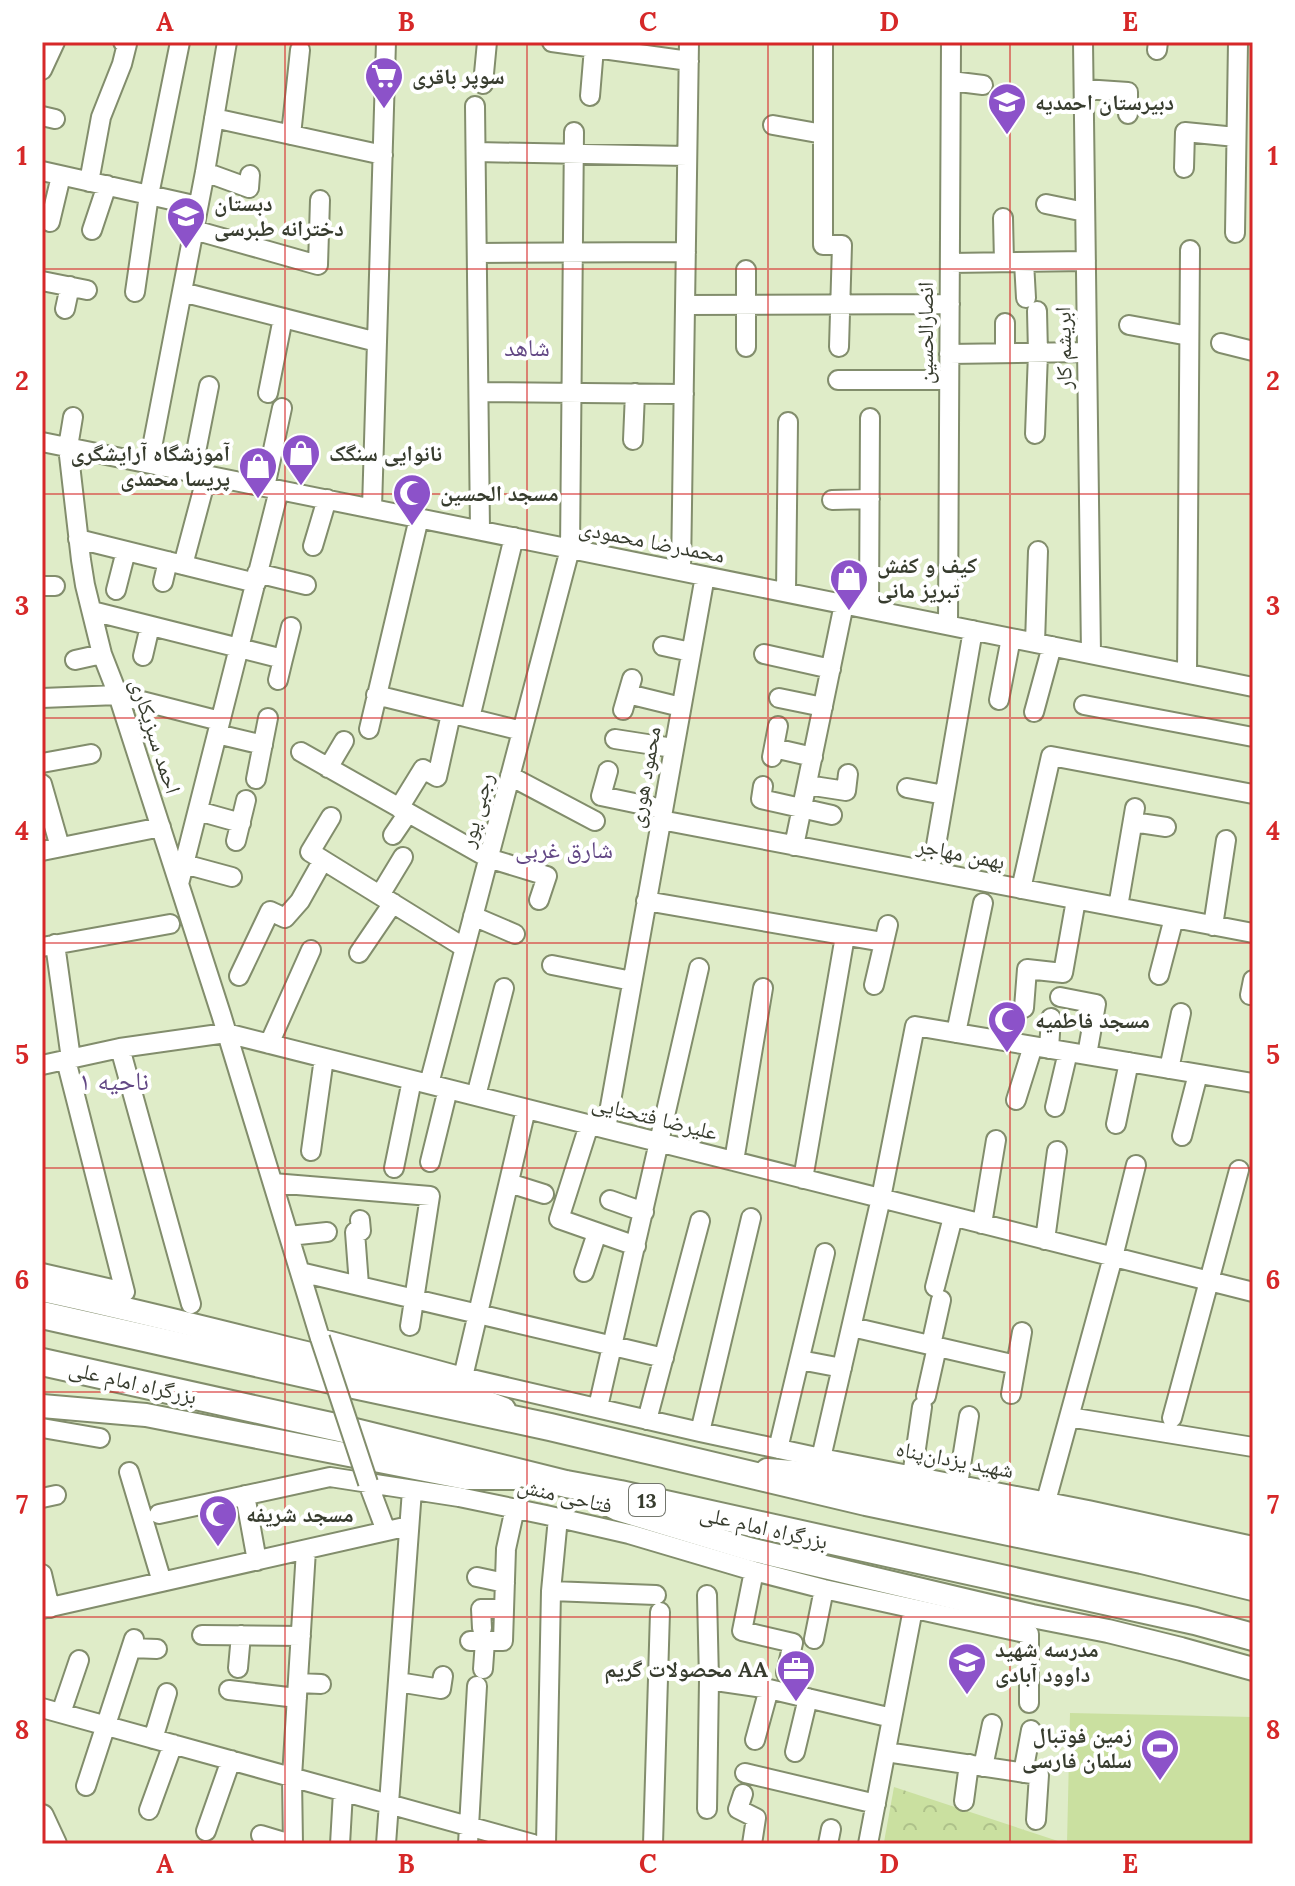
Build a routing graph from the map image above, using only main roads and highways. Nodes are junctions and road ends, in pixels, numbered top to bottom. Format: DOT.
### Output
graph roads {
  1 [pos="42,1290"];
  2 [pos="42,1315"];
  3 [pos="42,1362"];
  4 [pos="42,1391"];
  5 [pos="42,1406"];
  6 [pos="146,1415"];
  7 [pos="550,1427"];
  8 [pos="713,1465"];
  9 [pos="554,1481"];
  10 [pos="1253,1563"];
  11 [pos="1253,1587"];
  12 [pos="1253,1637"];
  13 [pos="1253,1669"];
  14 [pos="42,1816"];
  15 [pos="55,1844"];
  1 -- 7 [label="main road"];
  2 -- 7 [label="highway, بزرگراه امام علی / 13"];
  3 -- 9 [label="highway, بزرگراه امام علی / 13"];
  4 -- 6 [label="main road"];
  5 -- 6 [label="main road"];
  6 -- 9 [label="main road"];
  7 -- 8 [label="highway, بزرگراه امام علی / 13"];
  8 -- 10 [label="main road"];
  8 -- 11 [label="highway, بزرگراه امام علی / 13"];
  9 -- 12 [label="highway, بزرگراه امام علی / 13"];
  9 -- 13 [label="main road"];
  14 -- 15 [label="main road"];
}
